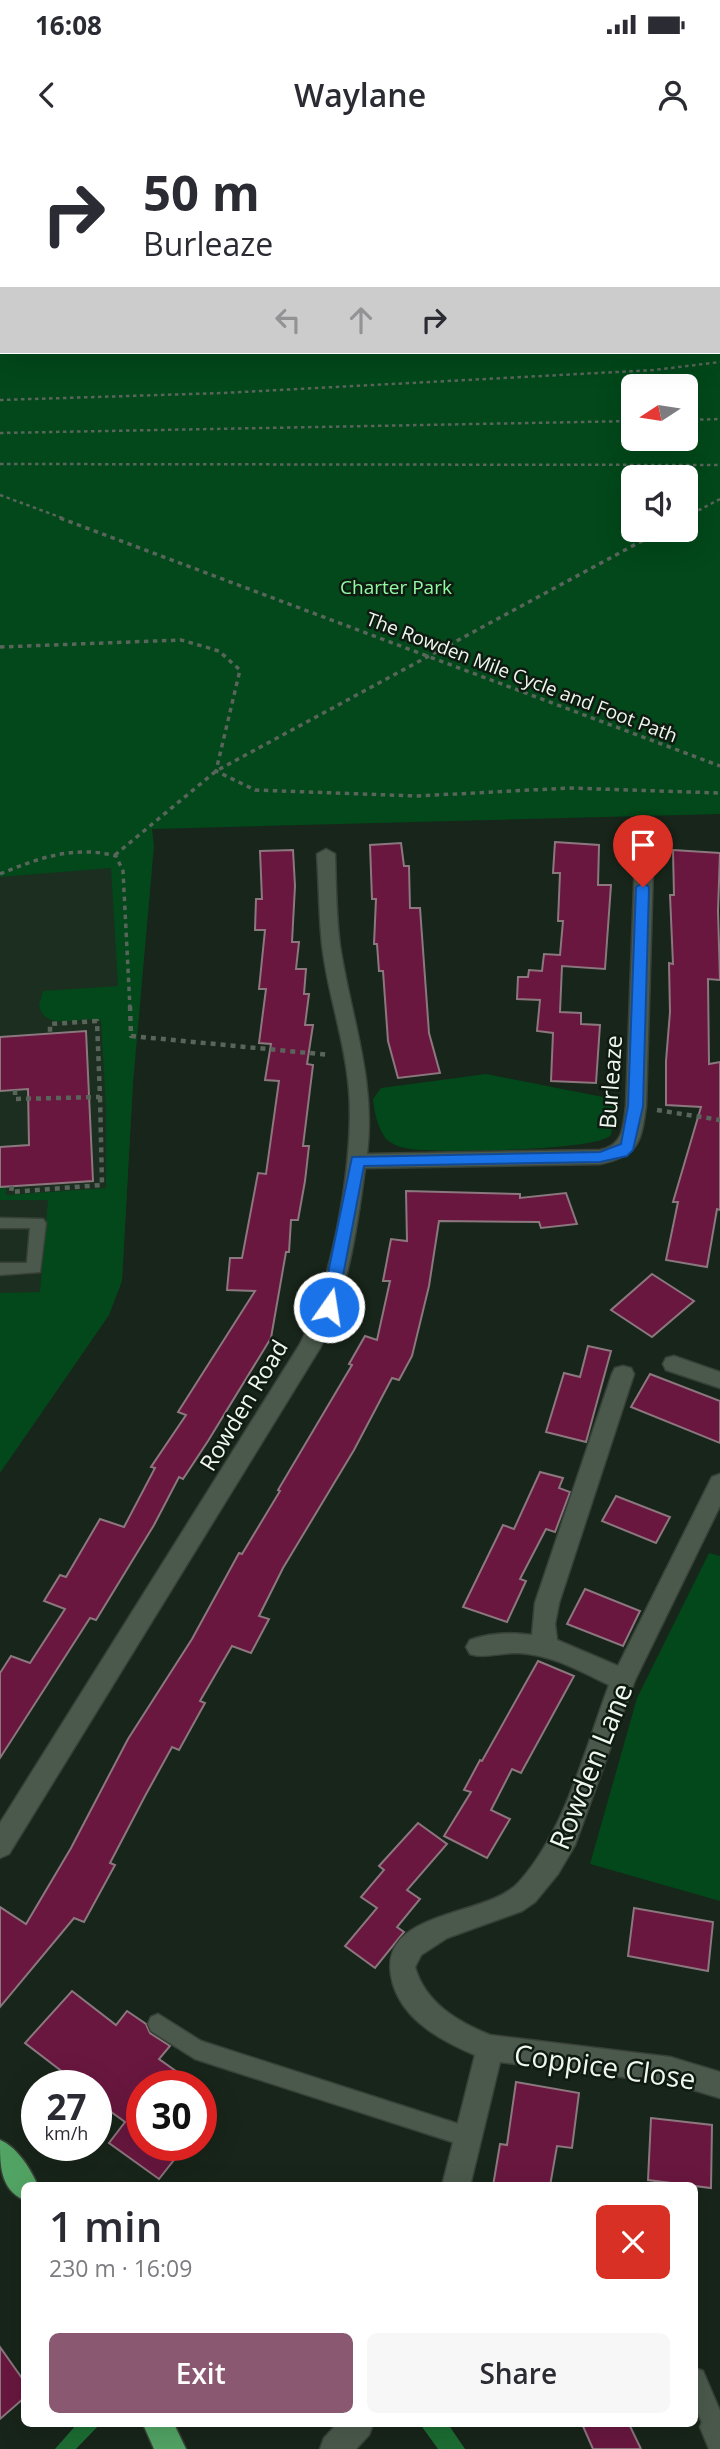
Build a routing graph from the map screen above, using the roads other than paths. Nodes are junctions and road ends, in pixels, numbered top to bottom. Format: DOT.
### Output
graph roads {
  1 [pos="645,832"];
  2 [pos="326,854"];
  3 [pos="357,1161"];
  4 [pos="0,1223"];
  5 [pos="0,1269"];
  6 [pos="674,1364"];
  7 [pos="623,1374"];
  8 [pos="720,1380"];
  9 [pos="720,1483"];
  10 [pos="545,1645"];
  11 [pos="478,1647"];
  12 [pos="624,1680"];
  13 [pos="0,1846"];
  14 [pos="158,2024"];
  15 [pos="490,2048"];
  16 [pos="720,2085"];
  17 [pos="468,2137"];
  18 [pos="0,2154"];
  19 [pos="21,2182"];
  20 [pos="457,2182"];
  21 [pos="698,2386"];
  22 [pos="160,2427"];
  23 [pos="355,2427"];
  24 [pos="718,2432"];
  25 [pos="171,2449"];
  26 [pos="335,2449"];
  1 -- 3 [label="street, Burleaze"];
  2 -- 3 [label="street, Rowden Road"];
  3 -- 13 [label="street, Rowden Road"];
  4 -- 5 [label="lane"];
  6 -- 8 [label="street"];
  7 -- 10 [label="street"];
  9 -- 12 [label="street, Rowden Lane"];
  10 -- 11 [label="street"];
  10 -- 12 [label="street"];
  12 -- 15 [label="street, Rowden Lane"];
  14 -- 17 [label="lane"];
  15 -- 16 [label="street, Coppice Close"];
  15 -- 17 [label="street"];
  17 -- 20 [label="street"];
  18 -- 19 [label="main road"];
  21 -- 24 [label="lane"];
  22 -- 25 [label="main road"];
  23 -- 26 [label="street"];
}
